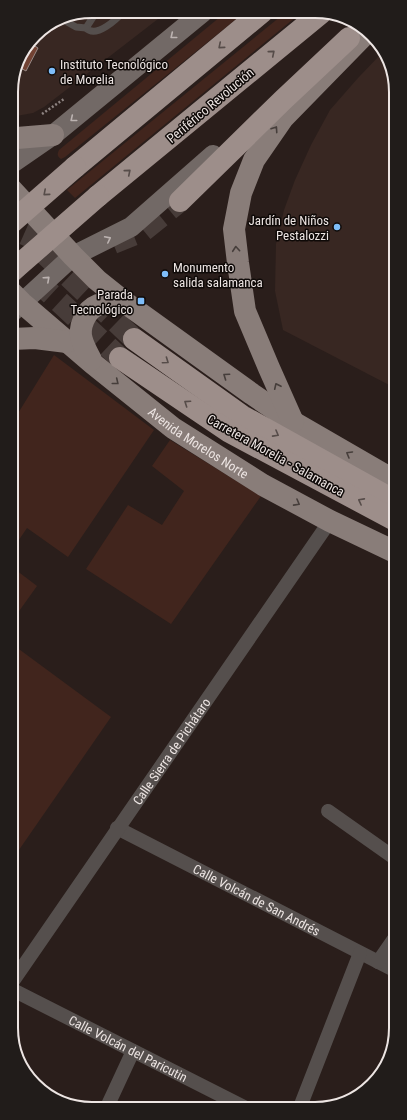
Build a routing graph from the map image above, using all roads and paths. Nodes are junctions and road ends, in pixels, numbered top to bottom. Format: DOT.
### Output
graph roads {
  1 [pos="92,18"];
  2 [pos="116,18"];
  3 [pos="197,18"];
  4 [pos="255,18"];
  5 [pos="314,18"];
  6 [pos="68,23"];
  7 [pos="86,28"];
  8 [pos="359,33"];
  9 [pos="53,135"];
  10 [pos="18,138"];
  11 [pos="18,159"];
  12 [pos="18,197"];
  13 [pos="180,201"];
  14 [pos="18,217"];
  15 [pos="73,256"];
  16 [pos="18,267"];
  17 [pos="18,300"];
  18 [pos="18,304"];
  19 [pos="127,304"];
  20 [pos="18,339"];
  21 [pos="134,339"];
  22 [pos="67,342"];
  23 [pos="120,358"];
  24 [pos="92,363"];
  25 [pos="294,422"];
  26 [pos="389,477"];
  27 [pos="389,498"];
  28 [pos="389,517"];
  29 [pos="330,522"];
  30 [pos="389,549"];
  31 [pos="328,811"];
  32 [pos="117,828"];
  33 [pos="389,854"];
  34 [pos="389,946"];
  35 [pos="360,953"];
  36 [pos="378,962"];
  37 [pos="389,968"];
  38 [pos="18,972"];
  39 [pos="18,993"];
  40 [pos="133,1051"];
  41 [pos="109,1102"];
  42 [pos="234,1102"];
  43 [pos="302,1102"];
  1 -- 7 [label="lane"];
  2 -- 7 [label="lane"];
  3 -- 9 [label="main road, one-way"];
  4 -- 14 [label="highway, one-way, bridge"];
  16 -- 5 [label="highway, Periférico Revolución, one-way, bridge"];
  6 -- 7 [label="lane"];
  8 -- 13 [label="highway"];
  15 -- 8 [label="main road, one-way"];
  25 -- 8 [label="main road, one-way"];
  9 -- 10 [label="main road"];
  9 -- 11 [label="main road"];
  12 -- 15 [label="main road"];
  17 -- 15 [label="main road, one-way"];
  15 -- 19 [label="main road"];
  18 -- 22 [label="main road, Avenida Morelos Norte"];
  19 -- 24 [label="main road"];
  25 -- 19 [label="main road, one-way"];
  20 -- 22 [label="main road"];
  21 -- 27 [label="highway, Carretera Morelia - Salamanca, one-way"];
  22 -- 24 [label="main road, Avenida Morelos Norte"];
  28 -- 23 [label="highway, Carretera Morelia - Salamanca, one-way"];
  24 -- 29 [label="main road, Avenida Morelos Norte, one-way"];
  26 -- 25 [label="main road, one-way"];
  29 -- 30 [label="main road, Avenida Morelos Norte"];
  29 -- 32 [label="street, Calle Sierra de Pichátaro"];
  31 -- 33 [label="street"];
  32 -- 35 [label="street, Calle Volcán de San Andrés"];
  32 -- 38 [label="street, Calle Sierra de Pichátaro"];
  34 -- 36 [label="street"];
  35 -- 36 [label="street, Calle Volcán de San Andrés"];
  35 -- 43 [label="street"];
  36 -- 37 [label="street, Calle Volcán de San Andrés"];
  39 -- 40 [label="street, Calle Volcán del Paricutin"];
  40 -- 41 [label="street"];
  40 -- 42 [label="street, Calle Volcán del Paricutin"];
}
